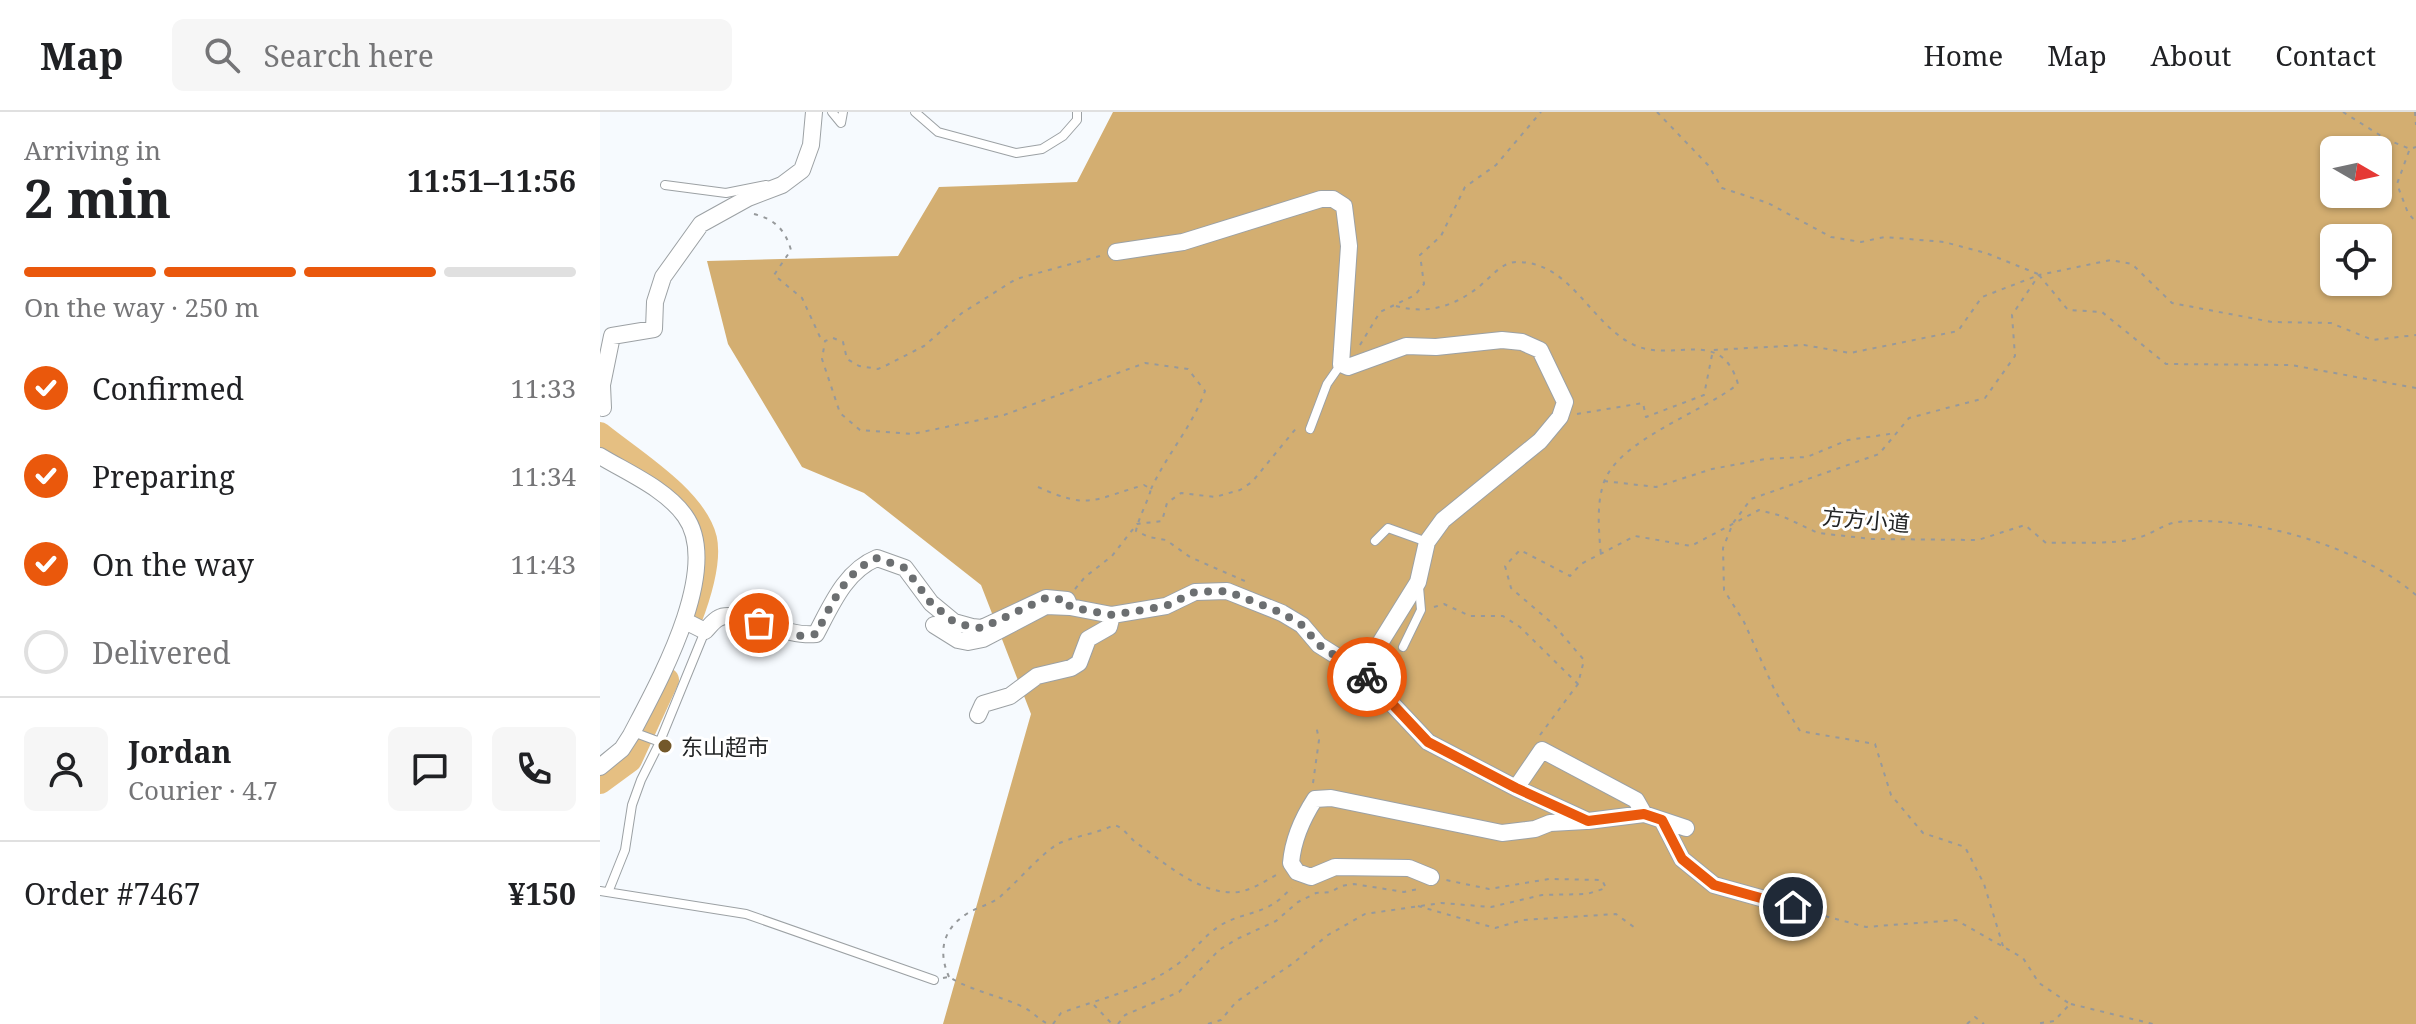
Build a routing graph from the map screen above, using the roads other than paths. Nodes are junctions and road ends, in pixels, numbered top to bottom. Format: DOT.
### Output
graph roads {
  1 [pos="814,112"];
  2 [pos="832,112"];
  3 [pos="843,112"];
  4 [pos="915,112"];
  5 [pos="1077,112"];
  6 [pos="665,185"];
  7 [pos="782,185"];
  8 [pos="1116,252"];
  9 [pos="1344,365"];
  10 [pos="602,410"];
  11 [pos="1310,429"];
  12 [pos="600,456"];
  13 [pos="1375,541"];
  14 [pos="1427,542"];
  15 [pos="1418,582"];
  16 [pos="1068,603"];
  17 [pos="1112,615"];
  18 [pos="685,621"];
  19 [pos="934,625"];
  20 [pos="705,631"];
  21 [pos="1403,647"];
  22 [pos="1362,672"];
  23 [pos="978,715"];
  24 [pos="633,732"];
  25 [pos="659,742"];
  26 [pos="600,767"];
  27 [pos="1516,788"];
  28 [pos="1644,814"];
  29 [pos="1662,820"];
  30 [pos="1588,821"];
  31 [pos="1686,828"];
  32 [pos="1431,877"];
  33 [pos="605,890"];
  34 [pos="1793,907"];
  35 [pos="934,980"];
  1 -- 7 [label="street"];
  2 -- 3 [label="lane"];
  4 -- 5 [label="lane"];
  6 -- 7 [label="lane"];
  7 -- 10 [label="street"];
  8 -- 9 [label="street"];
  9 -- 11 [label="lane"];
  9 -- 14 [label="street"];
  12 -- 18 [label="street"];
  13 -- 14 [label="lane"];
  14 -- 15 [label="street"];
  15 -- 21 [label="lane"];
  15 -- 22 [label="street"];
  16 -- 17 [label="street"];
  16 -- 19 [label="street"];
  16 -- 20 [label="street"];
  17 -- 22 [label="street"];
  17 -- 23 [label="street"];
  18 -- 20 [label="street"];
  18 -- 24 [label="street"];
  20 -- 25 [label="lane"];
  22 -- 27 [label="street"];
  24 -- 25 [label="lane"];
  24 -- 26 [label="street"];
  25 -- 33 [label="lane"];
  27 -- 28 [label="street"];
  27 -- 30 [label="street"];
  28 -- 29 [label="street"];
  28 -- 30 [label="street"];
  29 -- 31 [label="street"];
  29 -- 34 [label="street"];
  30 -- 32 [label="street"];
  33 -- 35 [label="lane"];
}
